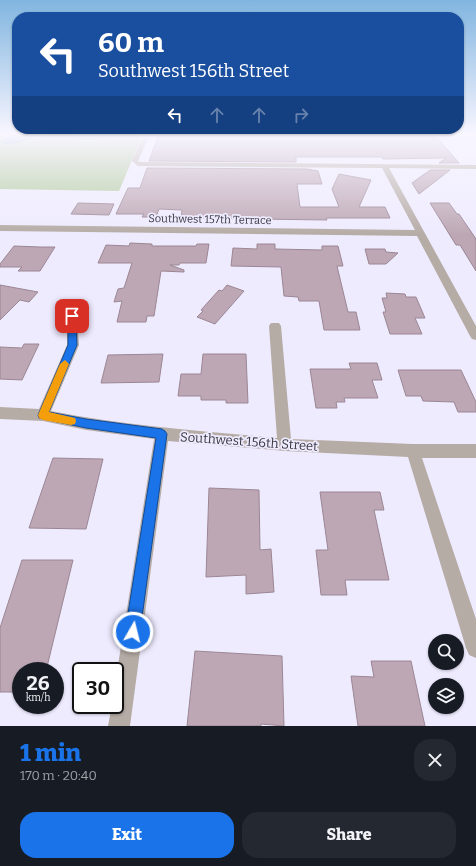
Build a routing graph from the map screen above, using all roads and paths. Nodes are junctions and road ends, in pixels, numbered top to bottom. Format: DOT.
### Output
graph roads {
  1 [pos="385,168"];
  2 [pos="0,228"];
  3 [pos="420,233"];
  4 [pos="72,316"];
  5 [pos="275,326"];
  6 [pos="476,336"];
  7 [pos="0,414"];
  8 [pos="43,415"];
  9 [pos="162,434"];
  10 [pos="285,444"];
  11 [pos="413,451"];
  12 [pos="476,451"];
  13 [pos="476,648"];
  14 [pos="119,726"];
  1 -- 3 [label="street"];
  2 -- 3 [label="street, Southwest 157th Terrace"];
  3 -- 6 [label="street"];
  4 -- 8 [label="street"];
  5 -- 10 [label="street"];
  7 -- 8 [label="street, Southwest 156th Street"];
  8 -- 9 [label="street, Southwest 156th Street"];
  9 -- 10 [label="street, Southwest 156th Street"];
  9 -- 14 [label="street"];
  10 -- 11 [label="street, Southwest 156th Street"];
  11 -- 12 [label="street, Southwest 156th Street"];
  11 -- 13 [label="street"];
}
